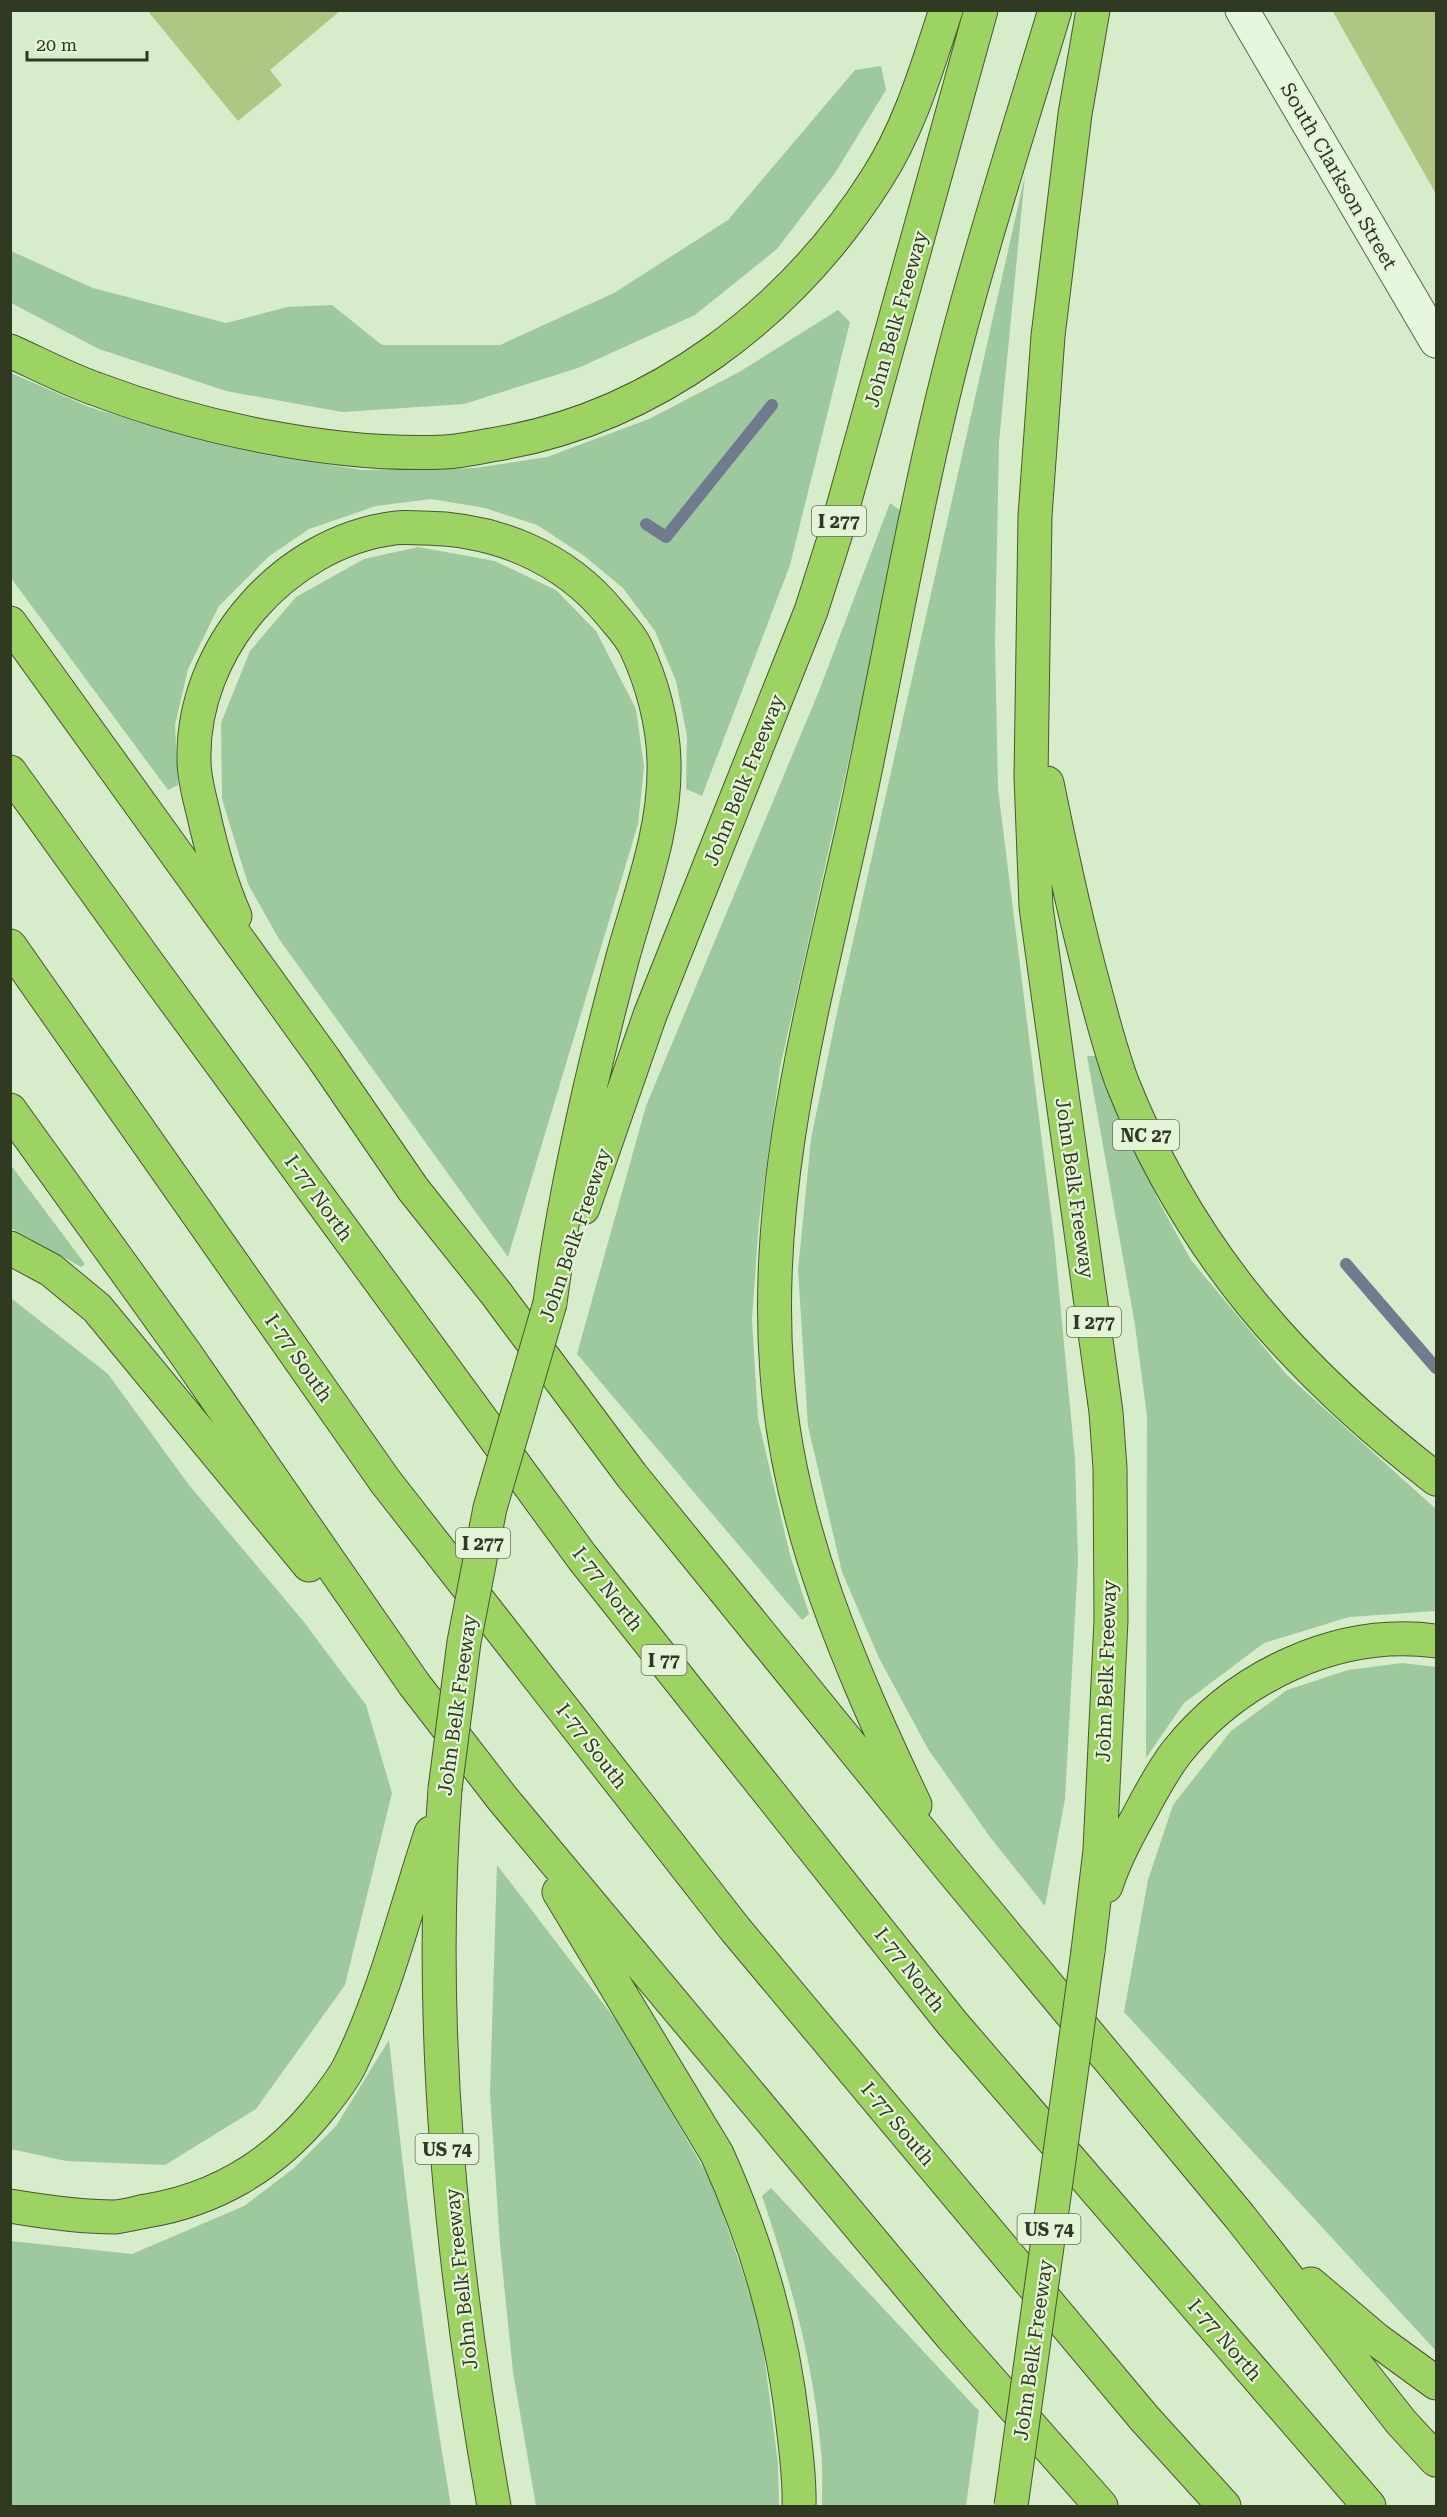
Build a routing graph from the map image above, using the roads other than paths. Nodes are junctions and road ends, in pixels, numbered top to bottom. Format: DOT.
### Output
graph roads {
  1 [pos="946,10"];
  2 [pos="981,10"];
  3 [pos="1055,10"];
  4 [pos="1093,10"];
  5 [pos="1242,10"];
  6 [pos="1437,341"];
  7 [pos="10,351"];
  8 [pos="10,623"];
  9 [pos="1033,695"];
  10 [pos="10,772"];
  11 [pos="10,946"];
  12 [pos="259,970"];
  13 [pos="10,1110"];
  14 [pos="10,1248"];
  15 [pos="550,1303"];
  16 [pos="1437,1479"];
  17 [pos="1437,1641"];
  18 [pos="414,1684"];
  19 [pos="445,1789"];
  20 [pos="502,1798"];
  21 [pos="951,1869"];
  22 [pos="1088,1951"];
  23 [pos="10,2206"];
  24 [pos="1240,2217"];
  25 [pos="1437,2383"];
  26 [pos="1437,2460"];
  27 [pos="494,2506"];
  28 [pos="800,2506"];
  29 [pos="1011,2506"];
  30 [pos="1101,2506"];
  31 [pos="1224,2506"];
  32 [pos="1369,2506"];
  1 -- 7 [label="highway"];
  2 -- 15 [label="highway, John Belk Freeway / I 277"];
  3 -- 21 [label="highway"];
  4 -- 9 [label="highway, John Belk Freeway / I 277"];
  5 -- 6 [label="main road, South Clarkson Street"];
  8 -- 12 [label="highway"];
  9 -- 16 [label="highway, NC 27"];
  9 -- 22 [label="highway, John Belk Freeway / I 277"];
  10 -- 32 [label="highway, I-77 North / I 77"];
  11 -- 31 [label="highway, I-77 South"];
  12 -- 15 [label="highway"];
  12 -- 21 [label="highway"];
  13 -- 18 [label="highway"];
  14 -- 18 [label="highway"];
  15 -- 19 [label="highway, John Belk Freeway / I 277, bridge"];
  17 -- 22 [label="highway"];
  18 -- 20 [label="highway"];
  19 -- 23 [label="highway"];
  19 -- 27 [label="highway, John Belk Freeway / US 74"];
  20 -- 28 [label="highway"];
  20 -- 30 [label="highway"];
  21 -- 24 [label="highway"];
  22 -- 29 [label="highway, John Belk Freeway / US 74, bridge"];
  24 -- 25 [label="highway"];
  24 -- 26 [label="highway"];
}
